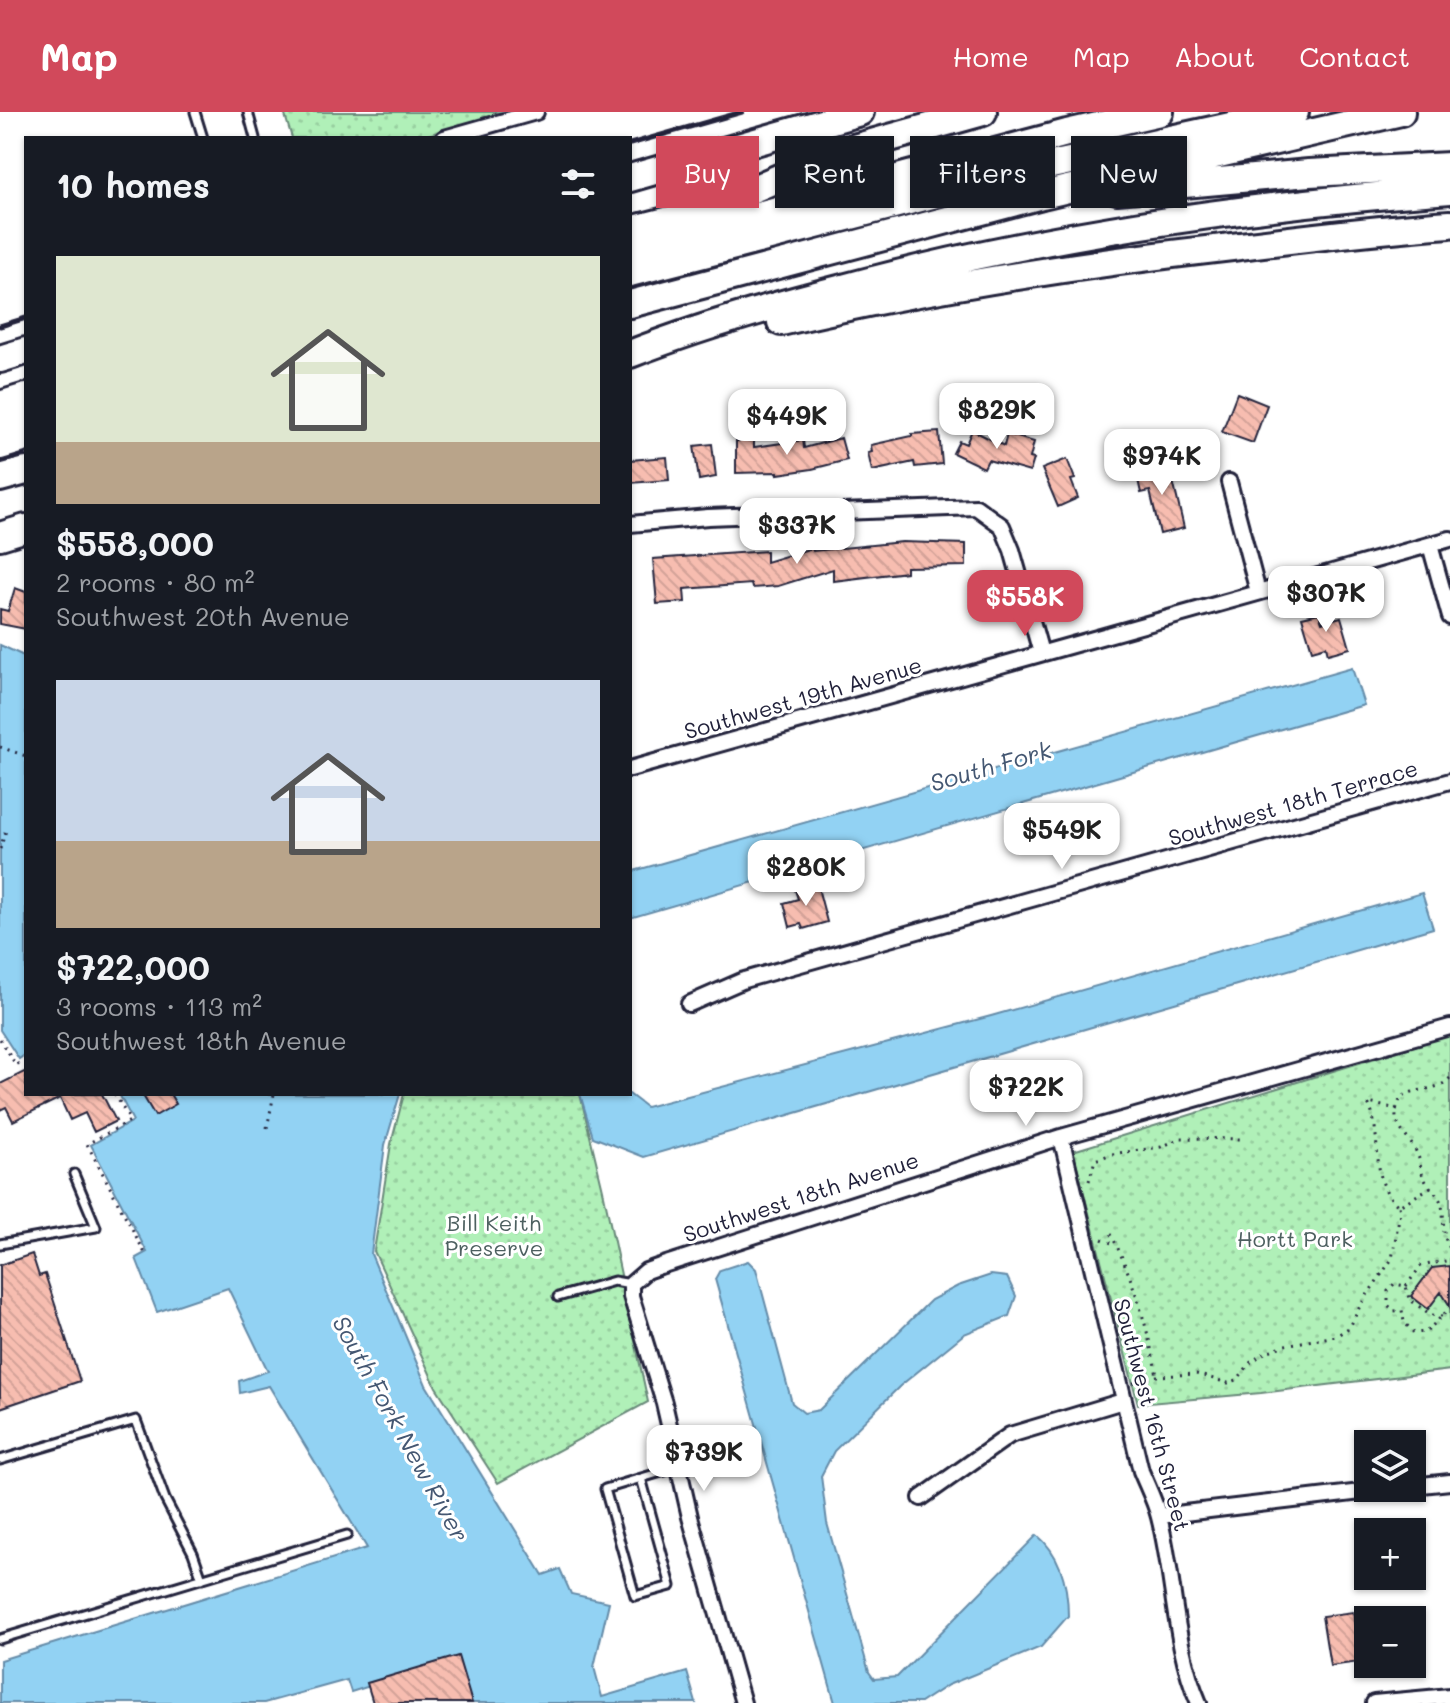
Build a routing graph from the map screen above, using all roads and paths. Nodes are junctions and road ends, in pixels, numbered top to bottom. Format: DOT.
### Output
graph roads {
  1 [pos="195,112"];
  2 [pos="248,112"];
  3 [pos="536,112"];
  4 [pos="860,112"];
  5 [pos="983,112"];
  6 [pos="1106,112"];
  7 [pos="1160,112"];
  8 [pos="1295,112"];
  9 [pos="1401,112"];
  10 [pos="202,136"];
  11 [pos="254,136"];
  12 [pos="451,136"];
  13 [pos="1450,166"];
  14 [pos="632,177"];
  15 [pos="1450,190"];
  16 [pos="1055,192"];
  17 [pos="1055,194"];
  18 [pos="993,208"];
  19 [pos="693,213"];
  20 [pos="1450,224"];
  21 [pos="632,229"];
  22 [pos="632,248"];
  23 [pos="632,272"];
  24 [pos="632,303"];
  25 [pos="24,352"];
  26 [pos="632,354"];
  27 [pos="632,355"];
  28 [pos="0,359"];
  29 [pos="24,398"];
  30 [pos="0,405"];
  31 [pos="24,417"];
  32 [pos="0,424"];
  33 [pos="24,439"];
  34 [pos="0,446"];
  35 [pos="24,472"];
  36 [pos="0,478"];
  37 [pos="1229,482"];
  38 [pos="632,524"];
  39 [pos="24,529"];
  40 [pos="0,536"];
  41 [pos="1450,539"];
  42 [pos="1430,545"];
  43 [pos="1258,592"];
  44 [pos="1450,617"];
  45 [pos="1041,653"];
  46 [pos="0,747"];
  47 [pos="24,755"];
  48 [pos="632,768"];
  49 [pos="1450,781"];
  50 [pos="7,827"];
  51 [pos="0,849"];
  52 [pos="689,1004"];
  53 [pos="1450,1027"];
  54 [pos="0,1039"];
  55 [pos="24,1060"];
  56 [pos="1450,1078"];
  57 [pos="116,1096"];
  58 [pos="274,1096"];
  59 [pos="1398,1109"];
  60 [pos="267,1128"];
  61 [pos="1061,1137"];
  62 [pos="1242,1139"];
  63 [pos="74,1174"];
  64 [pos="1089,1184"];
  65 [pos="1431,1187"];
  66 [pos="1399,1206"];
  67 [pos="1098,1231"];
  68 [pos="1111,1234"];
  69 [pos="0,1244"];
  70 [pos="1116,1245"];
  71 [pos="1450,1248"];
  72 [pos="147,1257"];
  73 [pos="1450,1260"];
  74 [pos="631,1284"];
  75 [pos="1406,1286"];
  76 [pos="558,1297"];
  77 [pos="1450,1308"];
  78 [pos="1442,1316"];
  79 [pos="1157,1376"];
  80 [pos="1130,1384"];
  81 [pos="1123,1401"];
  82 [pos="0,1460"];
  83 [pos="678,1467"];
  84 [pos="641,1478"];
  85 [pos="1450,1482"];
  86 [pos="1426,1485"];
  87 [pos="1354,1493"];
  88 [pos="921,1498"];
  89 [pos="1159,1516"];
  90 [pos="347,1535"];
  91 [pos="202,1579"];
  92 [pos="0,1639"];
  93 [pos="1450,1696"];
  94 [pos="743,1703"];
  95 [pos="1199,1703"];
  96 [pos="1374,1703"];
  1 -- 10 [label="lane"];
  2 -- 11 [label="lane"];
  3 -- 12 [label="street"];
  4 -- 14 [label="highway"];
  5 -- 19 [label="highway"];
  6 -- 19 [label="highway"];
  7 -- 22 [label="highway"];
  8 -- 23 [label="highway"];
  9 -- 16 [label="highway"];
  13 -- 17 [label="highway"];
  15 -- 26 [label="highway"];
  18 -- 24 [label="highway"];
  19 -- 21 [label="highway"];
  20 -- 27 [label="highway"];
  25 -- 28 [label="highway"];
  29 -- 30 [label="highway"];
  31 -- 32 [label="highway"];
  33 -- 34 [label="highway"];
  35 -- 36 [label="highway"];
  37 -- 43 [label="street"];
  38 -- 45 [label="street"];
  39 -- 40 [label="highway"];
  41 -- 42 [label="street, Southwest 19th Avenue"];
  42 -- 43 [label="street, Southwest 19th Avenue"];
  42 -- 44 [label="street"];
  43 -- 45 [label="street, Southwest 19th Avenue"];
  45 -- 48 [label="street, Southwest 19th Avenue"];
  46 -- 47 [label="path"];
  49 -- 52 [label="street, Southwest 18th Terrace"];
  50 -- 51 [label="path"];
  53 -- 61 [label="street, Southwest 18th Avenue"];
  54 -- 55 [label="path"];
  56 -- 59 [label="path"];
  57 -- 72 [label="path"];
  58 -- 60 [label="path"];
  59 -- 65 [label="path"];
  59 -- 66 [label="path"];
  61 -- 74 [label="street, Southwest 18th Avenue"];
  61 -- 81 [label="street, Southwest 16th Street"];
  62 -- 64 [label="path"];
  63 -- 69 [label="lane"];
  65 -- 66 [label="path"];
  65 -- 71 [label="path"];
  66 -- 79 [label="path"];
  67 -- 70 [label="path"];
  68 -- 70 [label="path"];
  70 -- 79 [label="path"];
  73 -- 75 [label="path"];
  74 -- 76 [label="lane"];
  74 -- 83 [label="street"];
  75 -- 78 [label="path"];
  75 -- 78 [label="path"];
  77 -- 78 [label="path"];
  79 -- 80 [label="path"];
  81 -- 88 [label="street"];
  81 -- 89 [label="street, Southwest 16th Street"];
  82 -- 91 [label="lane"];
  83 -- 84 [label="lane"];
  83 -- 94 [label="street"];
  84 -- 84 [label="lane"];
  85 -- 86 [label="street"];
  87 -- 89 [label="street"];
  89 -- 95 [label="street, Southwest 16th Street"];
  90 -- 91 [label="lane"];
  91 -- 92 [label="lane"];
  93 -- 96 [label="street"];
}
